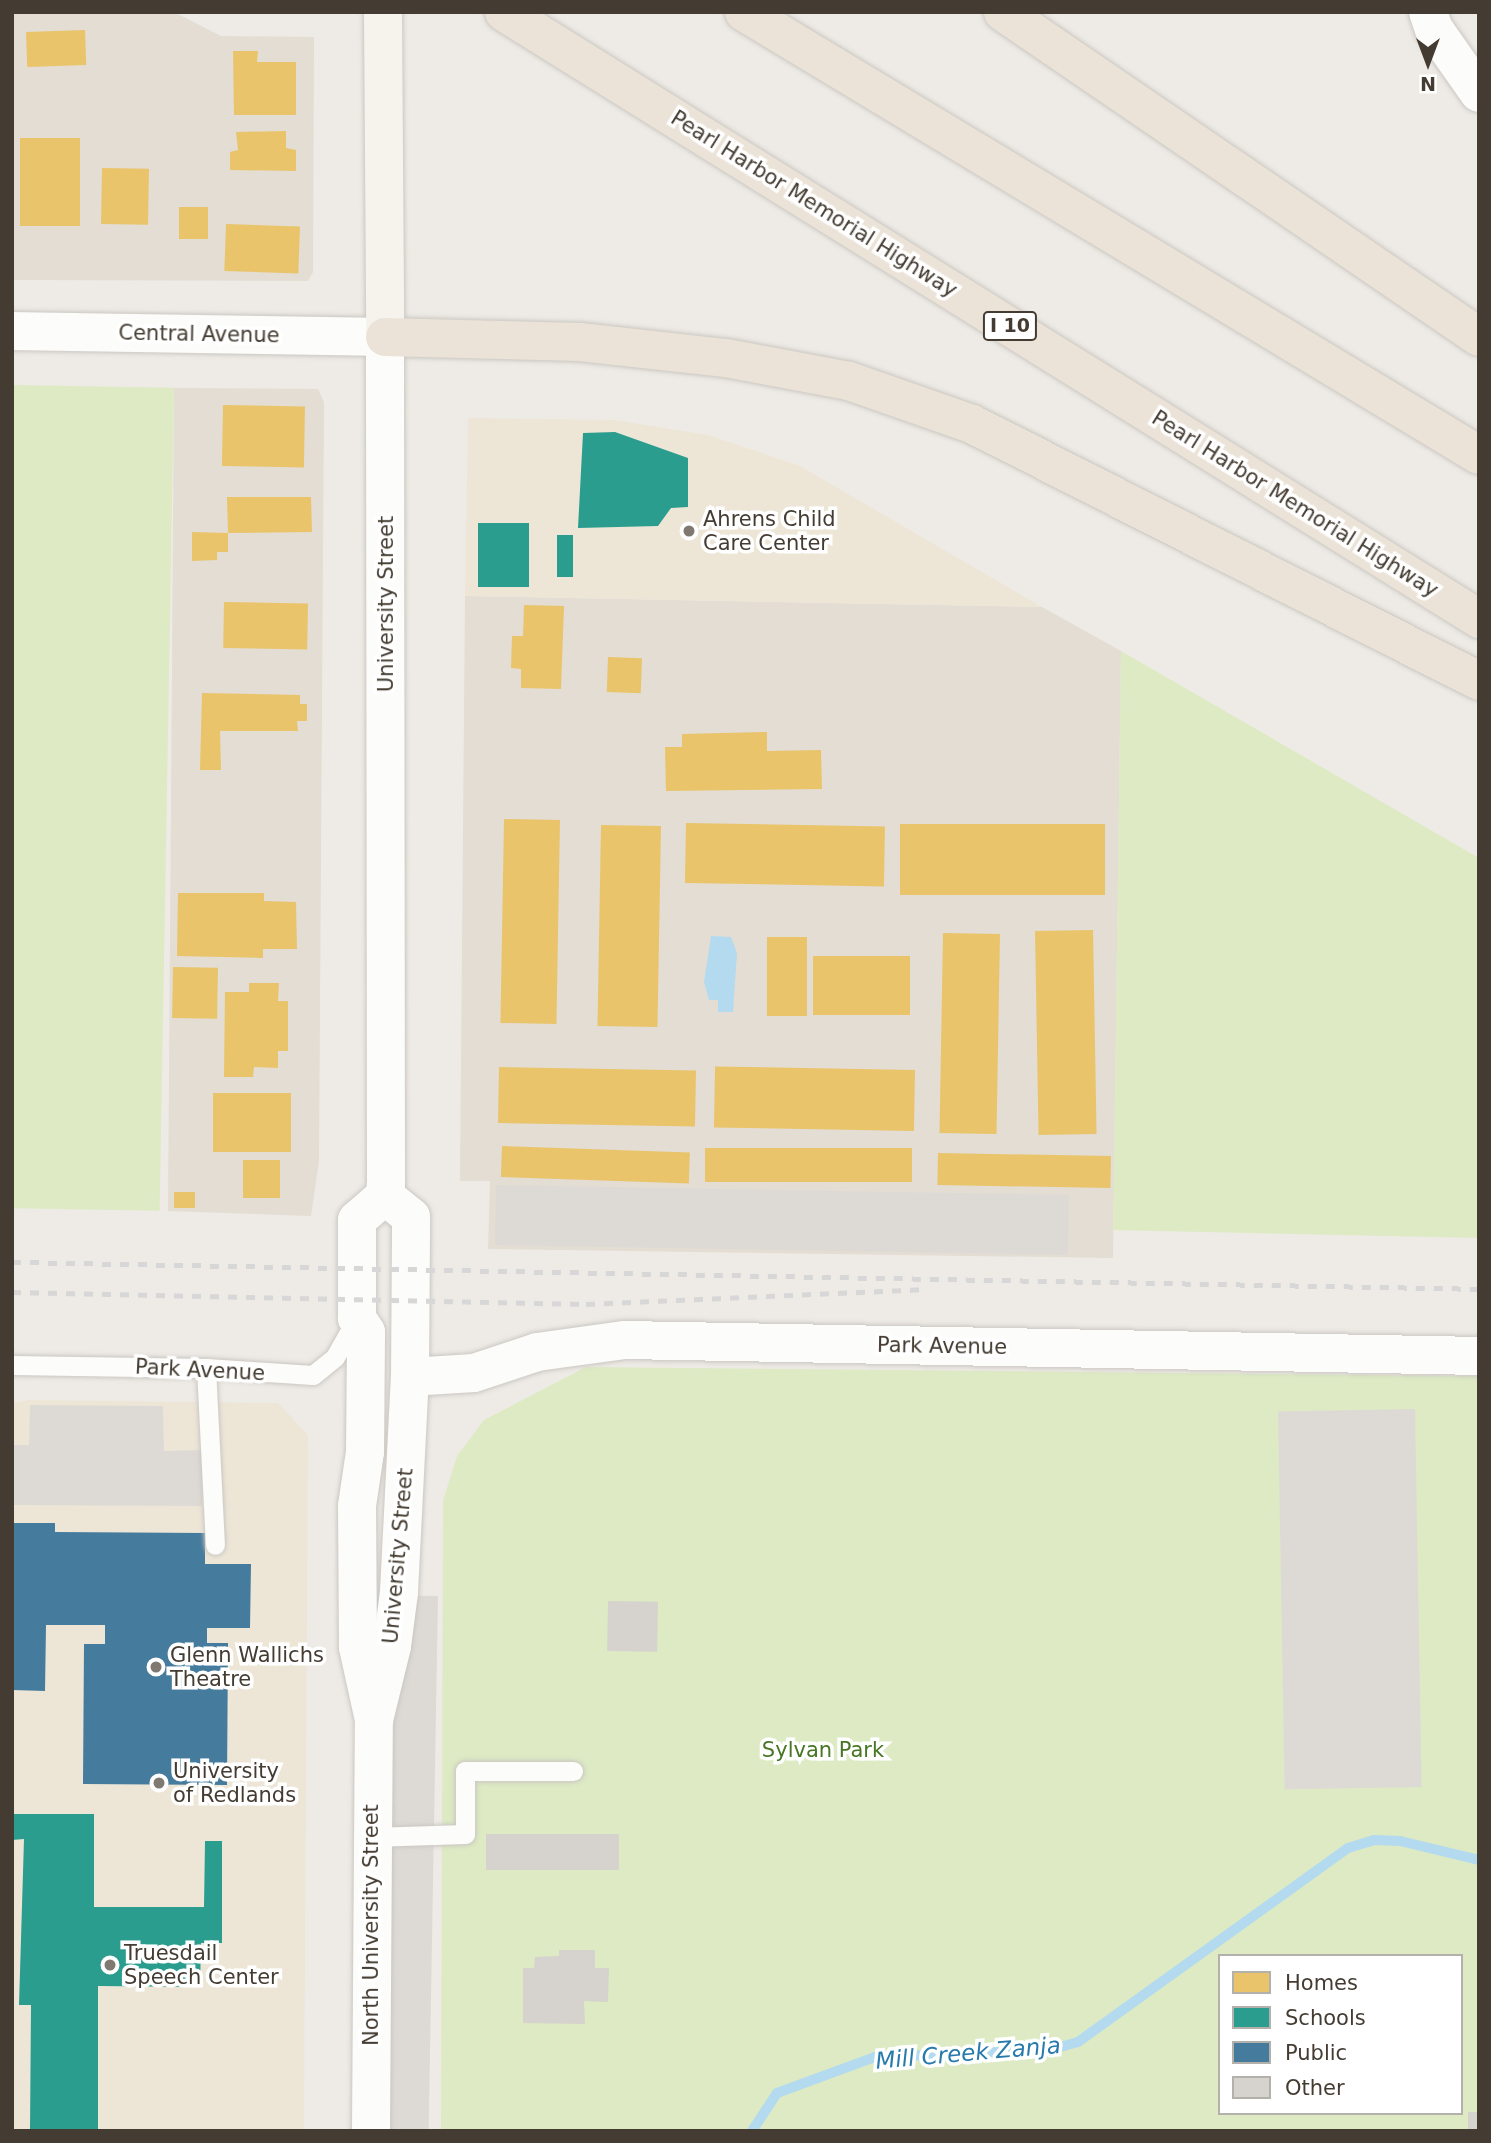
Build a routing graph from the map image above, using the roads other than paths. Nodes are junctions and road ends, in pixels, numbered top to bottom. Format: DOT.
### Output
graph roads {
  1 [pos="383,12"];
  2 [pos="504,12"];
  3 [pos="744,12"];
  4 [pos="1003,12"];
  5 [pos="1428,12"];
  6 [pos="1479,93"];
  7 [pos="12,331"];
  8 [pos="385,337"];
  9 [pos="1479,337"];
  10 [pos="1479,455"];
  11 [pos="1479,619"];
  12 [pos="1479,681"];
  13 [pos="385,1196"];
  14 [pos="357,1318"];
  15 [pos="1479,1356"];
  16 [pos="12,1366"];
  17 [pos="206,1368"];
  18 [pos="410,1377"];
  19 [pos="215,1545"];
  20 [pos="374,1720"];
  21 [pos="573,1771"];
  22 [pos="371,1837"];
  23 [pos="370,2131"];
  1 -- 8 [label="main road, University Street"];
  2 -- 11 [label="highway, Pearl Harbor Memorial Highway / I 10"];
  3 -- 10 [label="highway"];
  4 -- 9 [label="highway"];
  5 -- 6 [label="street"];
  7 -- 8 [label="street, Central Avenue"];
  8 -- 12 [label="highway"];
  8 -- 13 [label="street, University Street"];
  13 -- 14 [label="street, University Street"];
  13 -- 18 [label="street, University Street"];
  14 -- 17 [label="lane, Park Avenue"];
  14 -- 20 [label="street, University Street"];
  15 -- 18 [label="street, Park Avenue"];
  16 -- 17 [label="lane, Park Avenue"];
  17 -- 19 [label="lane"];
  18 -- 20 [label="street, University Street"];
  20 -- 22 [label="street, North University Street"];
  21 -- 22 [label="lane"];
  22 -- 23 [label="street, North University Street"];
}
